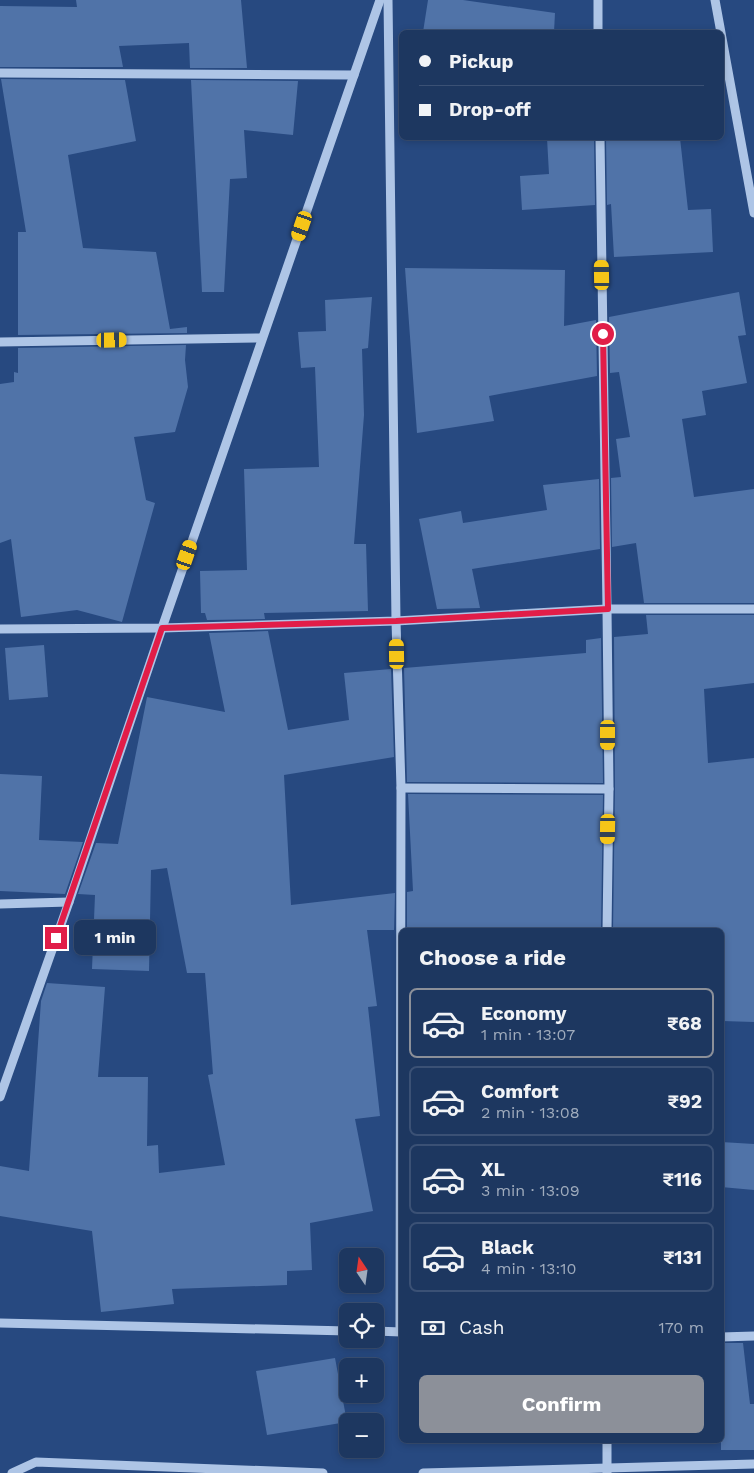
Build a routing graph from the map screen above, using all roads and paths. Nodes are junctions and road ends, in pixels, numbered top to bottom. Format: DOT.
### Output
graph roads {
  1 [pos="380,0"];
  2 [pos="388,0"];
  3 [pos="598,0"];
  4 [pos="715,0"];
  5 [pos="598,30"];
  6 [pos="720,30"];
  7 [pos="724,49"];
  8 [pos="0,73"];
  9 [pos="354,75"];
  10 [pos="600,140"];
  11 [pos="754,213"];
  12 [pos="262,338"];
  13 [pos="0,342"];
  14 [pos="608,609"];
  15 [pos="754,609"];
  16 [pos="396,621"];
  17 [pos="0,628"];
  18 [pos="162,628"];
  19 [pos="401,788"];
  20 [pos="609,789"];
  21 [pos="69,902"];
  22 [pos="0,904"];
  23 [pos="401,928"];
  24 [pos="607,928"];
  25 [pos="0,1097"];
  26 [pos="0,1324"];
  27 [pos="339,1331"];
  28 [pos="384,1331"];
  29 [pos="399,1332"];
  30 [pos="754,1336"];
  31 [pos="724,1337"];
  32 [pos="607,1443"];
  33 [pos="754,1464"];
  34 [pos="607,1471"];
  35 [pos="12,1473"];
  36 [pos="322,1473"];
  37 [pos="423,1473"];
  1 -- 9 [label="street"];
  2 -- 16 [label="street"];
  3 -- 5 [label="street"];
  4 -- 6 [label="street"];
  7 -- 11 [label="street"];
  8 -- 9 [label="street"];
  9 -- 12 [label="street"];
  10 -- 14 [label="street"];
  12 -- 13 [label="street"];
  12 -- 18 [label="street"];
  14 -- 15 [label="street"];
  14 -- 16 [label="street"];
  14 -- 20 [label="street"];
  16 -- 18 [label="street"];
  16 -- 19 [label="street"];
  17 -- 18 [label="street"];
  18 -- 21 [label="street"];
  19 -- 20 [label="street"];
  19 -- 23 [label="street"];
  20 -- 24 [label="street"];
  21 -- 22 [label="street"];
  21 -- 25 [label="street"];
  26 -- 27 [label="street"];
  28 -- 29 [label="street"];
  30 -- 31 [label="street"];
  32 -- 34 [label="street"];
  33 -- 34 [label="street"];
  34 -- 37 [label="street"];
  35 -- 36 [label="street"];
}
